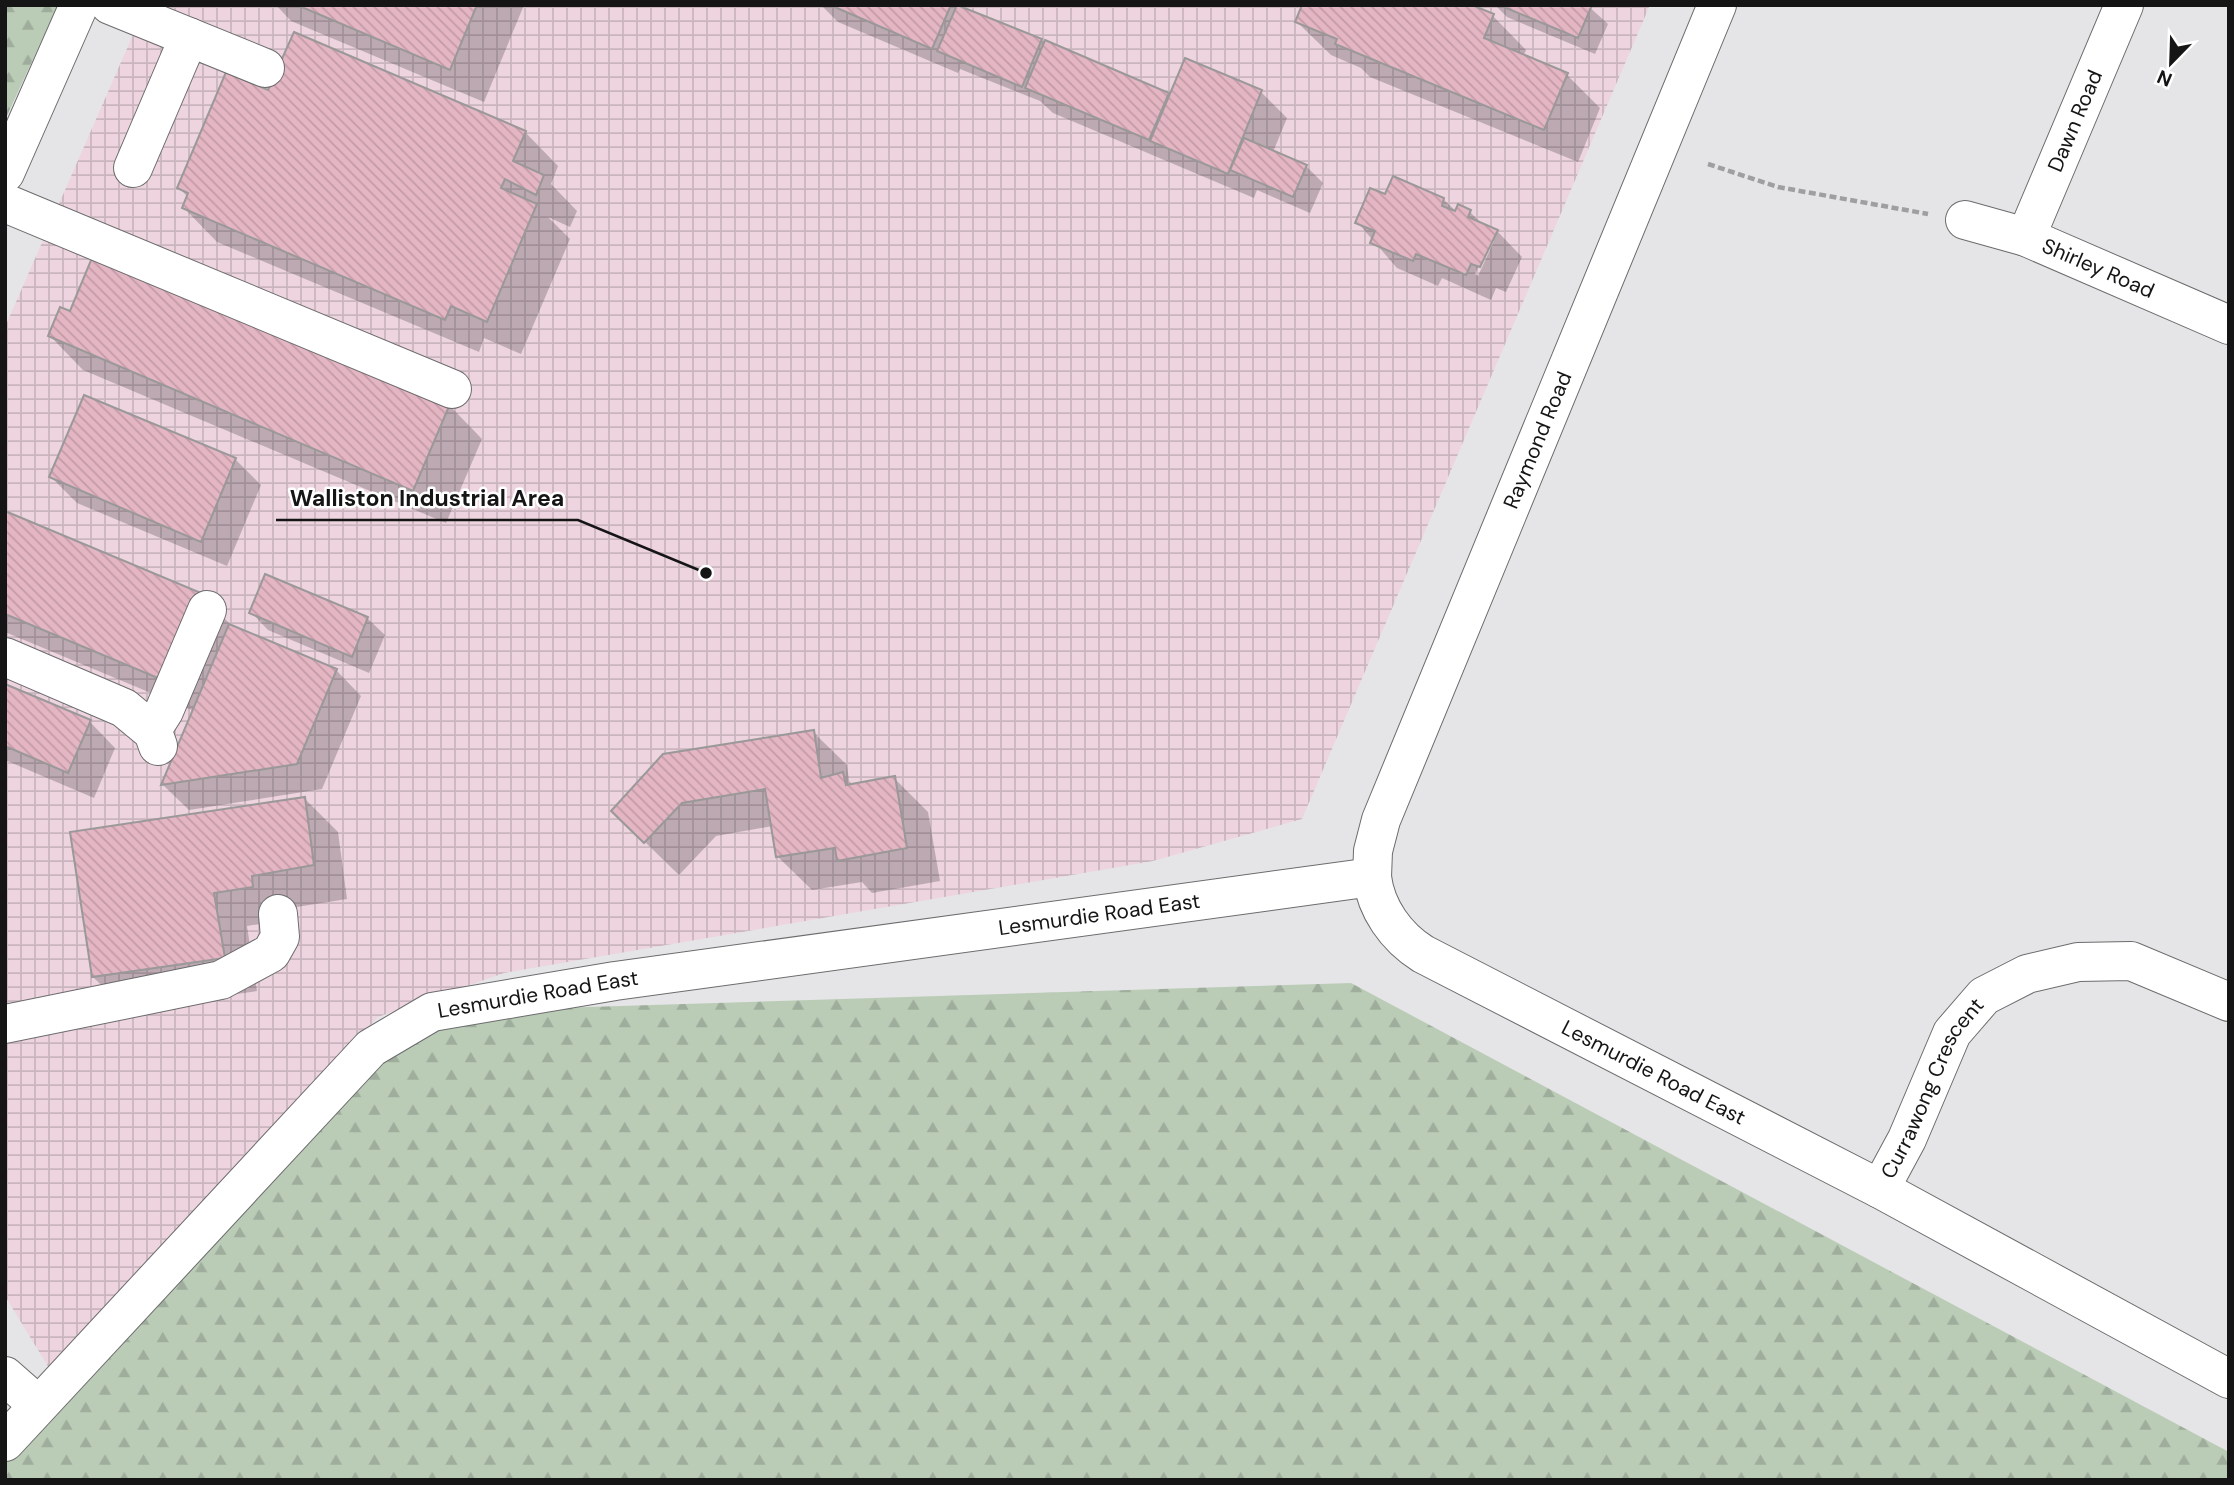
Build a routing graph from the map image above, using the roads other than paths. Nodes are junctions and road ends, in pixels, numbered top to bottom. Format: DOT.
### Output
graph roads {
  1 [pos="79,5"];
  2 [pos="110,5"];
  3 [pos="1717,5"];
  4 [pos="2124,5"];
  5 [pos="189,37"];
  6 [pos="265,68"];
  7 [pos="133,169"];
  8 [pos="5,173"];
  9 [pos="5,203"];
  10 [pos="1965,220"];
  11 [pos="2025,237"];
  12 [pos="2229,325"];
  13 [pos="452,389"];
  14 [pos="207,610"];
  15 [pos="5,657"];
  16 [pos="1372,877"];
  17 [pos="278,914"];
  18 [pos="2229,1002"];
  19 [pos="5,1024"];
  20 [pos="1880,1189"];
  21 [pos="5,1376"];
  22 [pos="2229,1379"];
  23 [pos="38,1405"];
  24 [pos="5,1442"];
  1 -- 8 [label="street"];
  2 -- 5 [label="street"];
  3 -- 16 [label="street, Raymond Road"];
  4 -- 11 [label="street, Dawn Road"];
  5 -- 6 [label="street"];
  5 -- 7 [label="street"];
  9 -- 13 [label="street"];
  10 -- 11 [label="street, Shirley Road"];
  11 -- 12 [label="street, Shirley Road"];
  14 -- 15 [label="street"];
  16 -- 20 [label="street, Lesmurdie Road East"];
  16 -- 23 [label="street, Lesmurdie Road East"];
  17 -- 19 [label="street"];
  18 -- 20 [label="street, Currawong Crescent"];
  20 -- 22 [label="street, Lesmurdie Road East"];
  21 -- 23 [label="street"];
  23 -- 24 [label="street, Lesmurdie Road East"];
}
